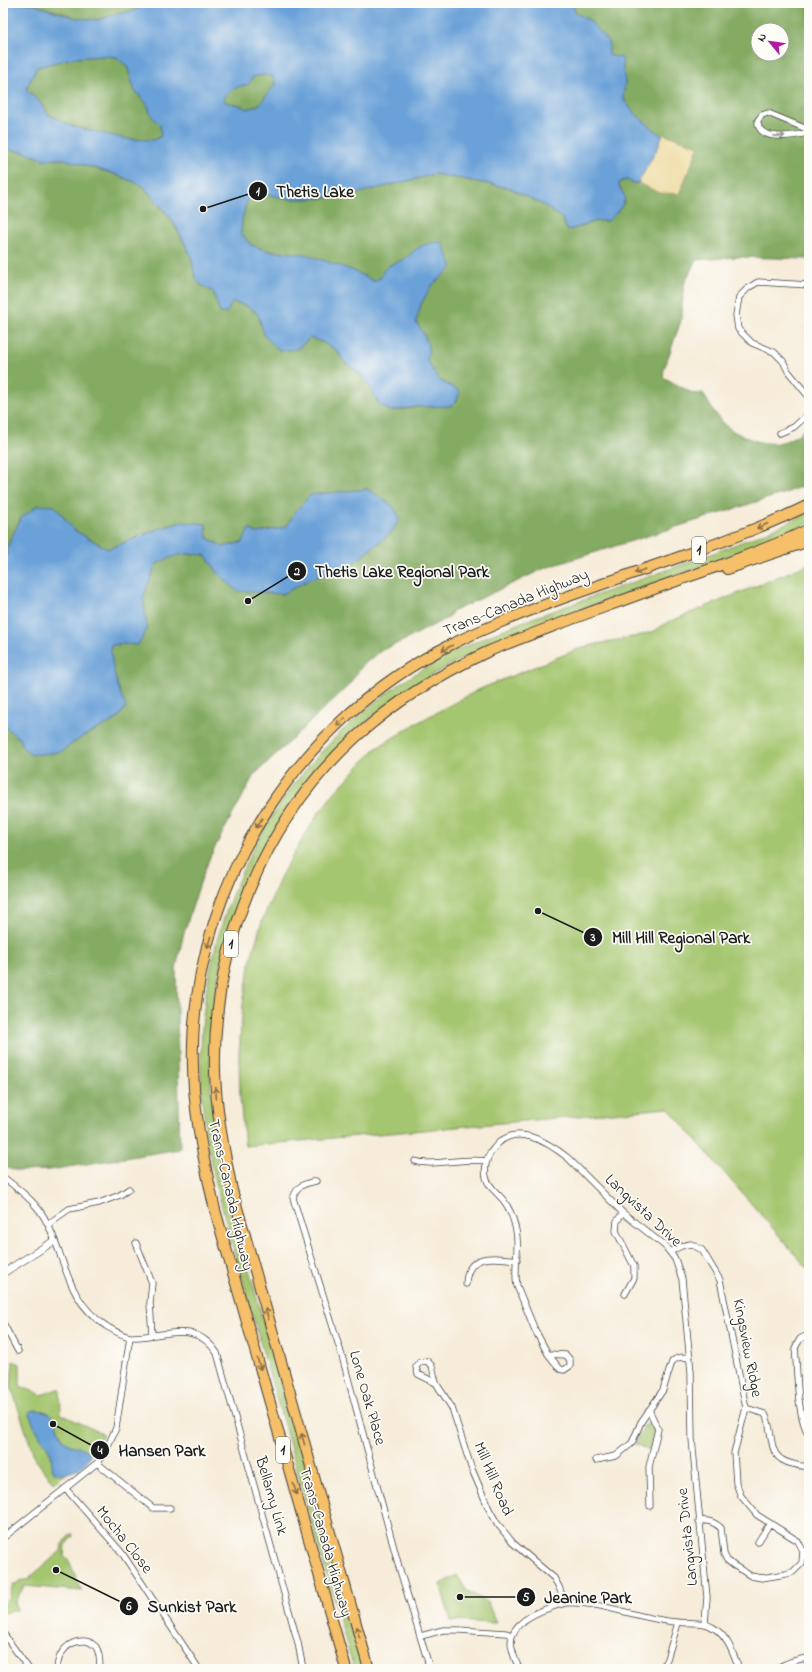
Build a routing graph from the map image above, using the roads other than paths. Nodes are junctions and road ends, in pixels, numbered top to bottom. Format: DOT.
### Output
graph roads {
  1 [pos="809,131"];
  2 [pos="809,285"];
  3 [pos="809,397"];
  4 [pos="809,413"];
  5 [pos="780,433"];
  6 [pos="809,504"];
  7 [pos="809,529"];
  8 [pos="809,541"];
  9 [pos="678,580"];
  10 [pos="415,1161"];
  11 [pos="487,1161"];
  12 [pos="3,1176"];
  13 [pos="316,1181"];
  14 [pos="129,1189"];
  15 [pos="623,1213"];
  16 [pos="48,1224"];
  17 [pos="54,1241"];
  18 [pos="136,1242"];
  19 [pos="670,1252"];
  20 [pos="517,1260"];
  21 [pos="3,1273"];
  22 [pos="466,1284"];
  23 [pos="625,1294"];
  24 [pos="3,1323"];
  25 [pos="809,1334"];
  26 [pos="152,1335"];
  27 [pos="130,1337"];
  28 [pos="18,1351"];
  29 [pos="548,1354"];
  30 [pos="690,1358"];
  31 [pos="436,1383"];
  32 [pos="746,1408"];
  33 [pos="649,1410"];
  34 [pos="809,1436"];
  35 [pos="596,1460"];
  36 [pos="97,1463"];
  37 [pos="809,1466"];
  38 [pos="66,1489"];
  39 [pos="650,1506"];
  40 [pos="170,1508"];
  41 [pos="699,1521"];
  42 [pos="770,1524"];
  43 [pos="3,1538"];
  44 [pos="758,1542"];
  45 [pos="565,1603"];
  46 [pos="678,1623"];
  47 [pos="705,1624"];
  48 [pos="334,1627"];
  49 [pos="3,1633"];
  50 [pos="512,1635"];
  51 [pos="421,1636"];
  52 [pos="809,1658"];
  53 [pos="197,1666"];
  54 [pos="29,1669"];
  55 [pos="57,1669"];
  56 [pos="100,1669"];
  57 [pos="191,1669"];
  58 [pos="303,1669"];
  59 [pos="341,1669"];
  60 [pos="346,1669"];
  61 [pos="369,1669"];
  62 [pos="430,1669"];
  63 [pos="520,1669"];
  64 [pos="662,1669"];
  65 [pos="739,1669"];
  66 [pos="776,1669"];
  1 -- 1 [label="street, one-way"];
  2 -- 3 [label="street"];
  4 -- 5 [label="street"];
  6 -- 48 [label="highway, Trans-Canada Highway / 1, one-way"];
  7 -- 9 [label="highway, Trans-Canada Highway / 1"];
  8 -- 9 [label="highway"];
  61 -- 9 [label="highway, Trans-Canada Highway / 1, one-way"];
  10 -- 11 [label="street"];
  11 -- 15 [label="street, Langvista Drive"];
  11 -- 20 [label="street"];
  12 -- 16 [label="street"];
  13 -- 51 [label="street, Lone Oak Place"];
  14 -- 16 [label="street"];
  15 -- 19 [label="street, Langvista Drive"];
  15 -- 23 [label="street"];
  16 -- 17 [label="street"];
  17 -- 21 [label="street"];
  17 -- 27 [label="street"];
  18 -- 26 [label="street"];
  19 -- 30 [label="street, Langvista Drive"];
  19 -- 32 [label="street, Kingsview Ridge"];
  20 -- 22 [label="street"];
  20 -- 29 [label="street"];
  24 -- 28 [label="street"];
  25 -- 34 [label="street"];
  26 -- 27 [label="street"];
  26 -- 58 [label="street, Bellamy Link"];
  27 -- 36 [label="street"];
  30 -- 33 [label="street"];
  30 -- 41 [label="street, Langvista Drive"];
  31 -- 45 [label="street, Mill Hill Road"];
  32 -- 37 [label="street"];
  32 -- 42 [label="street, Kingsview Ridge"];
  33 -- 35 [label="street"];
  33 -- 39 [label="street"];
  36 -- 38 [label="street"];
  36 -- 40 [label="street"];
  38 -- 43 [label="street"];
  38 -- 53 [label="street, Mocha Close"];
  41 -- 42 [label="street, Kingsview Ridge"];
  41 -- 47 [label="street, Langvista Drive"];
  42 -- 44 [label="street"];
  45 -- 46 [label="street"];
  45 -- 50 [label="street"];
  46 -- 47 [label="street"];
  46 -- 64 [label="street"];
  47 -- 65 [label="street"];
  48 -- 59 [label="highway"];
  48 -- 60 [label="highway, Trans-Canada Highway / 1"];
  49 -- 54 [label="street"];
  50 -- 51 [label="street"];
  50 -- 63 [label="street"];
  51 -- 62 [label="street, Lone Oak Place"];
  52 -- 66 [label="street"];
  53 -- 57 [label="street"];
  55 -- 56 [label="street"];
}
